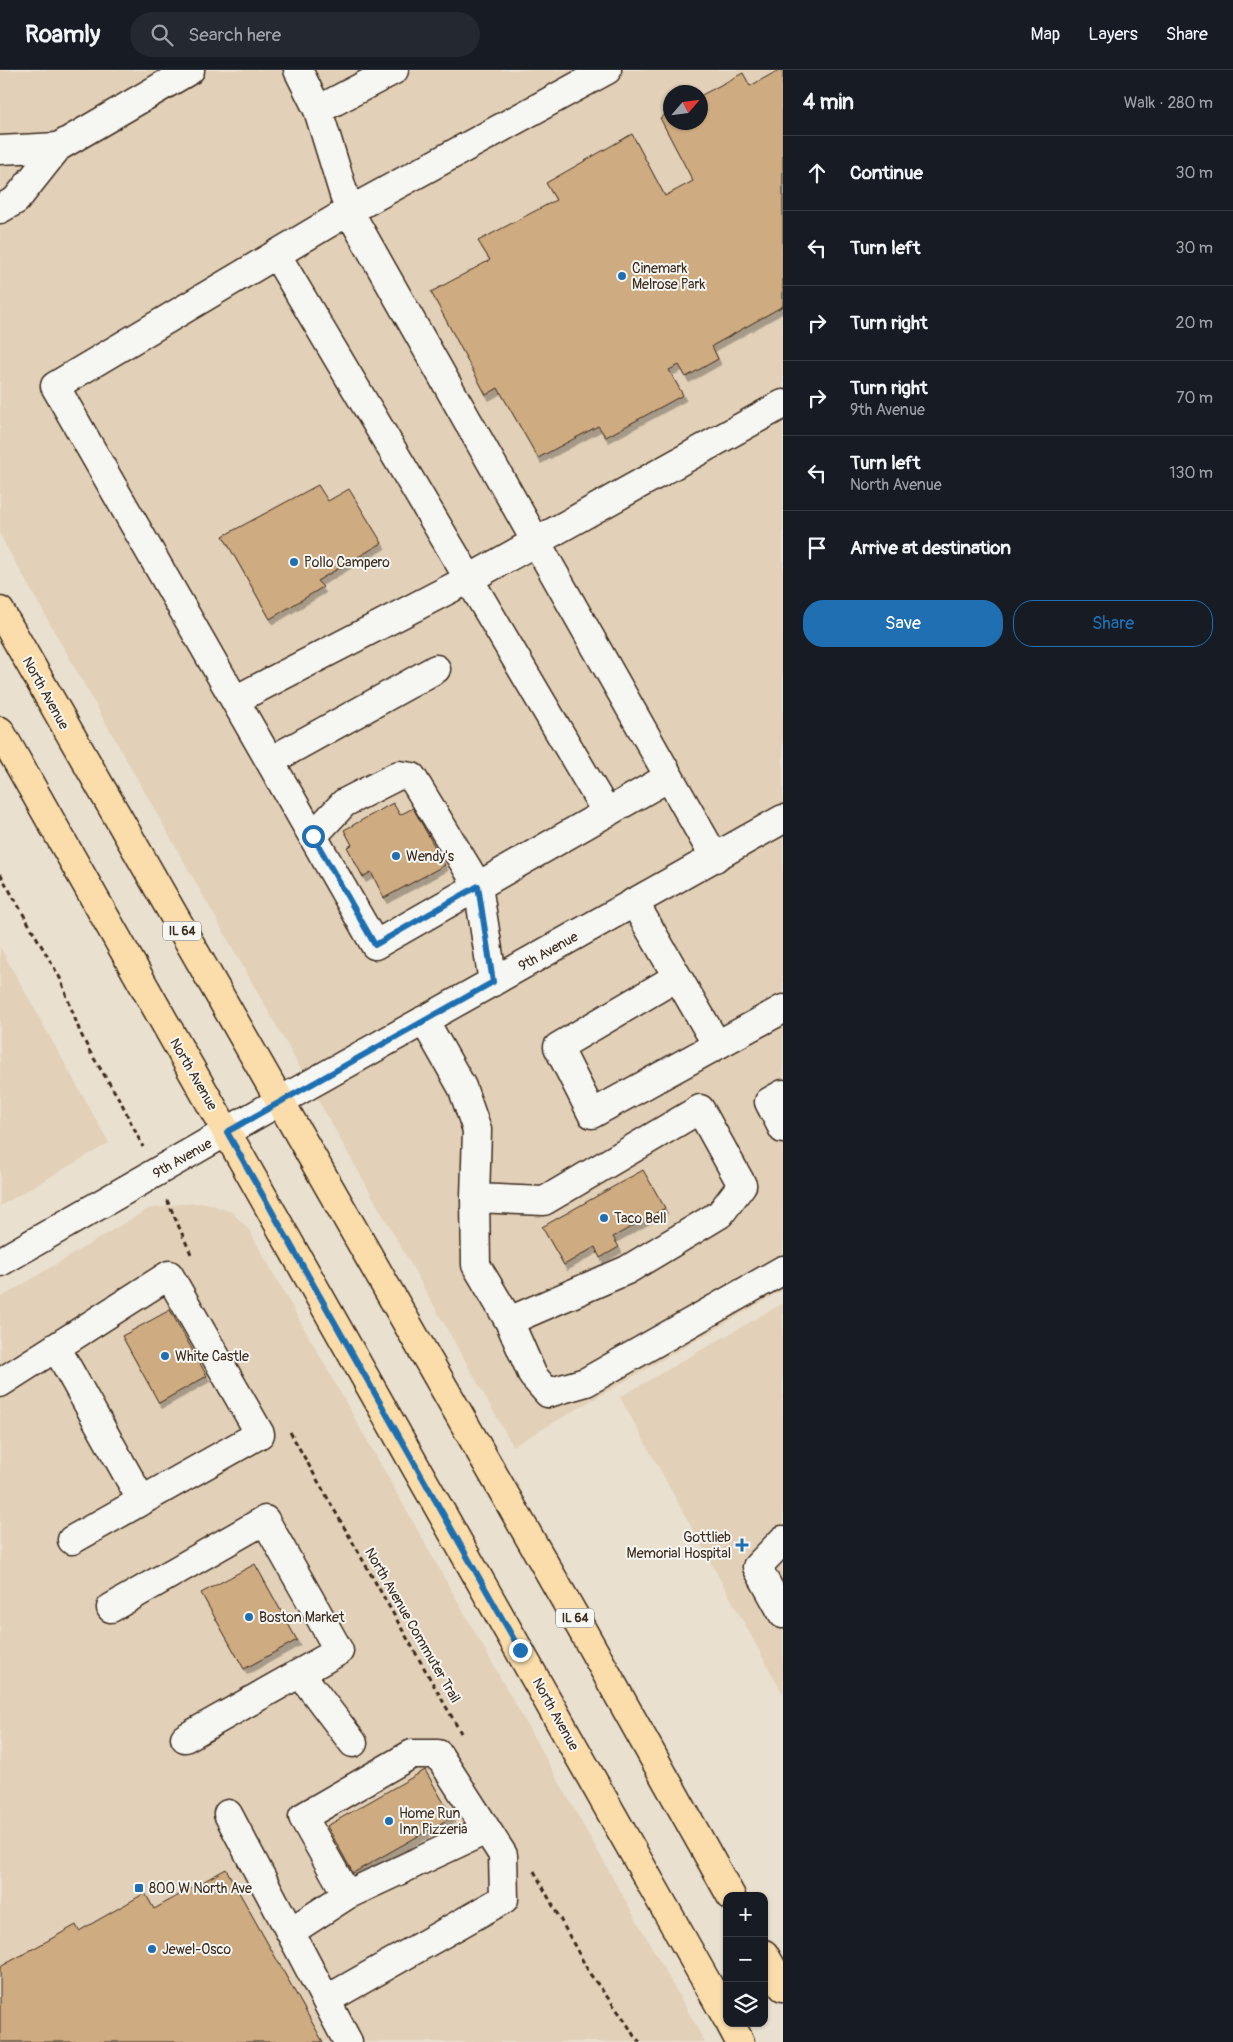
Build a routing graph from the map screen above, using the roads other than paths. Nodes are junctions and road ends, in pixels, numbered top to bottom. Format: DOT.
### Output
graph roads {
  1 [pos="190,70"];
  2 [pos="298,70"];
  3 [pos="394,70"];
  4 [pos="607,70"];
  5 [pos="318,110"];
  6 [pos="58,147"];
  7 [pos="0,150"];
  8 [pos="0,209"];
  9 [pos="349,211"];
  10 [pos="276,254"];
  11 [pos="783,404"];
  12 [pos="536,542"];
  13 [pos="469,579"];
  14 [pos="0,611"];
  15 [pos="436,669"];
  16 [pos="235,700"];
  17 [pos="0,731"];
  18 [pos="270,761"];
  19 [pos="669,777"];
  20 [pos="608,813"];
  21 [pos="783,819"];
  22 [pos="313,836"];
  23 [pos="715,858"];
  24 [pos="478,886"];
  25 [pos="634,902"];
  26 [pos="677,977"];
  27 [pos="493,982"];
  28 [pos="783,1009"];
  29 [pos="424,1020"];
  30 [pos="717,1045"];
  31 [pos="783,1094"];
  32 [pos="280,1101"];
  33 [pos="783,1129"];
  34 [pos="227,1132"];
  35 [pos="475,1198"];
  36 [pos="0,1262"];
  37 [pos="783,1270"];
  38 [pos="509,1321"];
  39 [pos="56,1347"];
  40 [pos="0,1383"];
  41 [pos="142,1501"];
  42 [pos="72,1540"];
  43 [pos="783,1540"];
  44 [pos="111,1608"];
  45 [pos="783,1614"];
  46 [pos="300,1673"];
  47 [pos="185,1738"];
  48 [pos="353,1743"];
  49 [pos="228,1814"];
  50 [pos="486,1830"];
  51 [pos="730,1892"];
  52 [pos="347,1895"];
  53 [pos="290,1932"];
  54 [pos="768,1961"];
  55 [pos="783,1988"];
  56 [pos="326,2000"];
  57 [pos="723,2011"];
  58 [pos="732,2027"];
  59 [pos="348,2042"];
  60 [pos="740,2042"];
  1 -- 6 [label="street"];
  2 -- 5 [label="street"];
  3 -- 5 [label="street"];
  4 -- 9 [label="street"];
  5 -- 9 [label="street"];
  6 -- 7 [label="street"];
  6 -- 8 [label="street"];
  9 -- 10 [label="street"];
  9 -- 12 [label="street"];
  10 -- 13 [label="street"];
  10 -- 16 [label="street"];
  11 -- 12 [label="street"];
  12 -- 13 [label="street"];
  12 -- 19 [label="street"];
  13 -- 16 [label="street"];
  13 -- 20 [label="street"];
  14 -- 32 [label="main road, North Avenue / IL 64"];
  15 -- 18 [label="street"];
  16 -- 18 [label="street"];
  17 -- 34 [label="main road, North Avenue"];
  18 -- 22 [label="street"];
  19 -- 20 [label="street"];
  19 -- 23 [label="street"];
  20 -- 24 [label="street"];
  21 -- 23 [label="street, 9th Avenue"];
  22 -- 24 [label="street"];
  22 -- 24 [label="street"];
  23 -- 25 [label="street, 9th Avenue"];
  24 -- 27 [label="street"];
  25 -- 26 [label="street"];
  25 -- 27 [label="street, 9th Avenue"];
  26 -- 30 [label="street"];
  26 -- 30 [label="street"];
  27 -- 29 [label="street, 9th Avenue"];
  28 -- 30 [label="street"];
  29 -- 32 [label="street, 9th Avenue"];
  29 -- 35 [label="street"];
  31 -- 33 [label="street"];
  32 -- 34 [label="street, 9th Avenue"];
  32 -- 51 [label="main road, North Avenue / IL 64"];
  34 -- 36 [label="street, 9th Avenue"];
  34 -- 57 [label="main road, North Avenue"];
  35 -- 38 [label="street"];
  35 -- 38 [label="street"];
  37 -- 38 [label="street"];
  39 -- 40 [label="street"];
  39 -- 41 [label="street"];
  39 -- 41 [label="street"];
  41 -- 42 [label="street"];
  43 -- 45 [label="street"];
  44 -- 46 [label="street"];
  46 -- 47 [label="street"];
  46 -- 48 [label="street"];
  49 -- 53 [label="street"];
  50 -- 52 [label="street"];
  50 -- 52 [label="street"];
  50 -- 56 [label="street"];
  52 -- 53 [label="street"];
  53 -- 56 [label="street"];
  54 -- 55 [label="main road"];
  56 -- 59 [label="street"];
  58 -- 60 [label="main road"];
}
